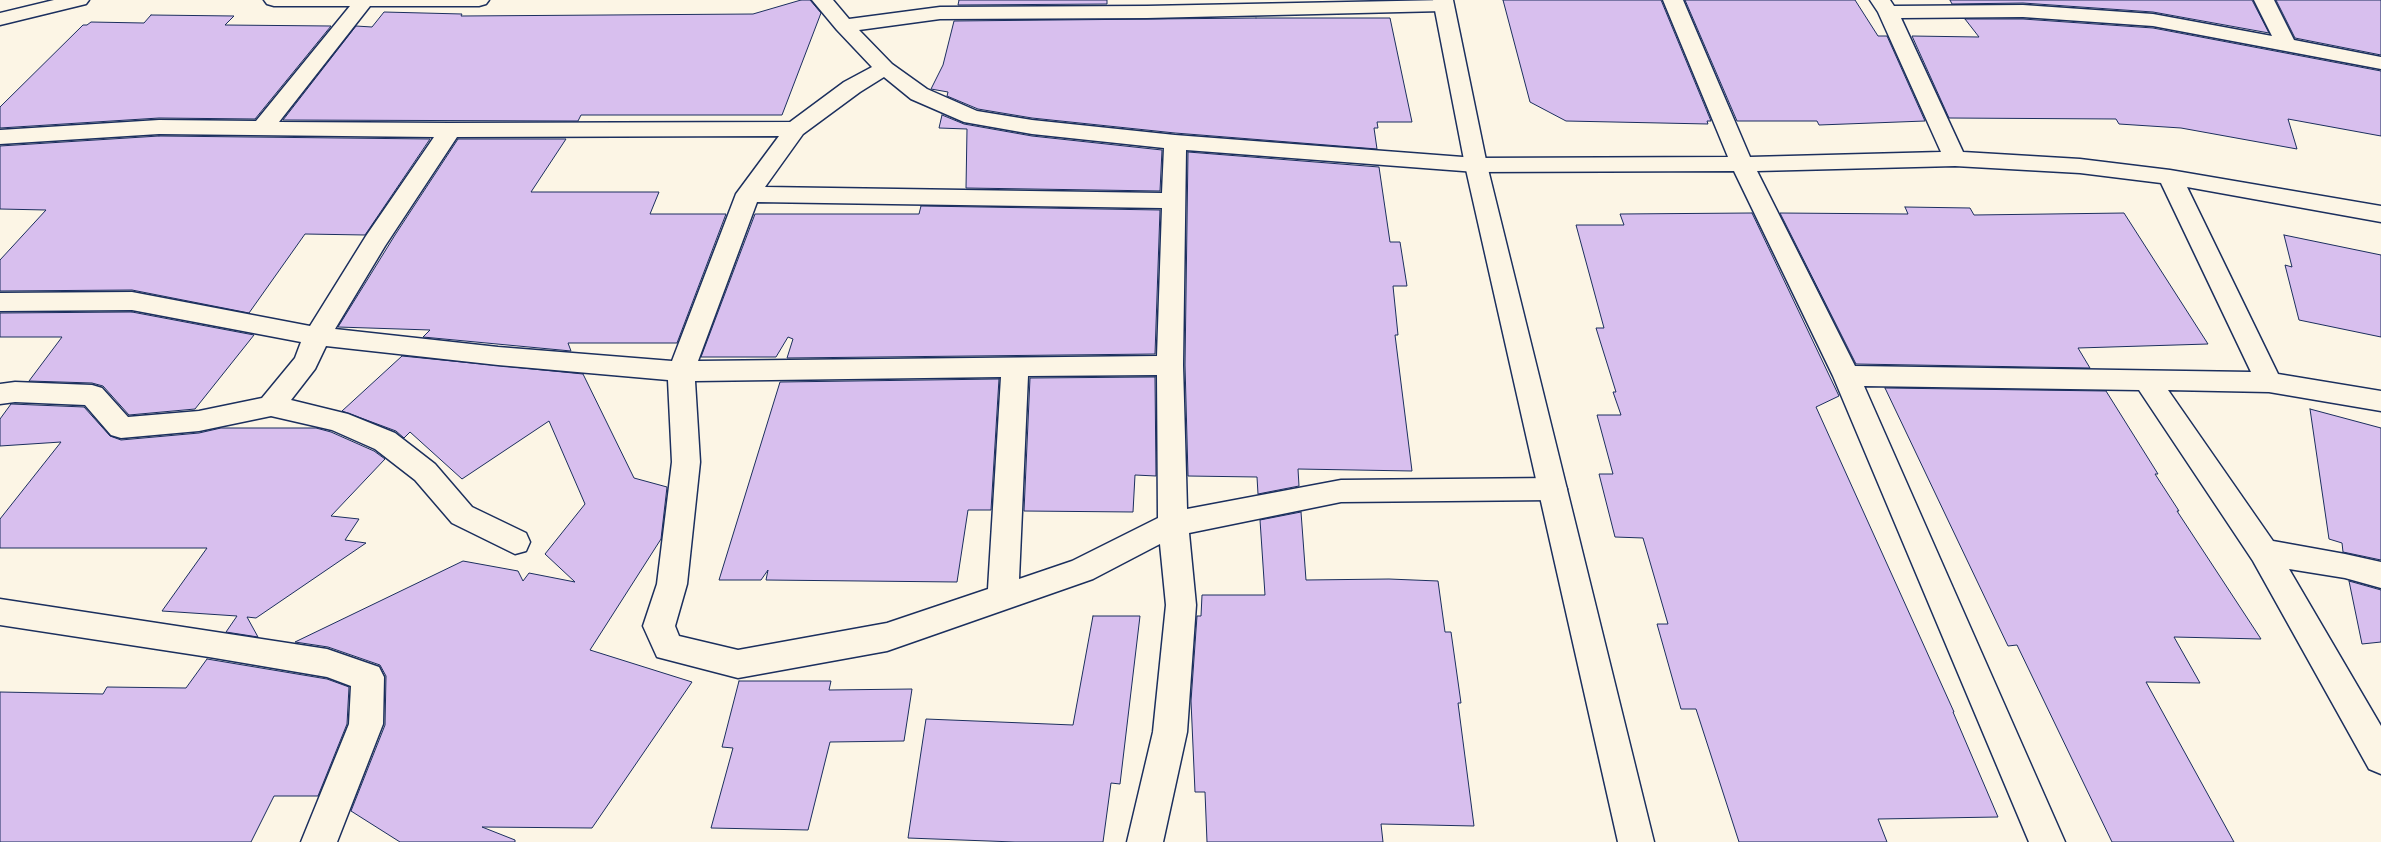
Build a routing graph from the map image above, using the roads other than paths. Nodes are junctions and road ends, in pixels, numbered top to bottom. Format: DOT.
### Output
graph roads {
  1 [pos="80,0"];
  2 [pos="274,0"];
  3 [pos="479,0"];
  4 [pos="822,0"];
  5 [pos="1673,0"];
  6 [pos="2264,0"];
  7 [pos="364,1"];
  8 [pos="1443,2"];
  9 [pos="941,6"];
  10 [pos="1147,6"];
  11 [pos="1884,6"];
  12 [pos="2082,8"];
  13 [pos="0,19"];
  14 [pos="844,26"];
  15 [pos="2286,45"];
  16 [pos="2381,63"];
  17 [pos="885,68"];
  18 [pos="262,128"];
  19 [pos="795,129"];
  20 [pos="450,130"];
  21 [pos="5,142"];
  22 [pos="1175,142"];
  23 [pos="1954,159"];
  24 [pos="1742,164"];
  25 [pos="1476,165"];
  26 [pos="2170,176"];
  27 [pos="748,194"];
  28 [pos="1174,201"];
  29 [pos="2381,214"];
  30 [pos="0,302"];
  31 [pos="318,336"];
  32 [pos="1170,365"];
  33 [pos="1015,366"];
  34 [pos="681,371"];
  35 [pos="1846,376"];
  36 [pos="2148,382"];
  37 [pos="2269,382"];
  38 [pos="0,394"];
  39 [pos="2381,401"];
  40 [pos="271,406"];
  41 [pos="1553,489"];
  42 [pos="1173,524"];
  43 [pos="515,542"];
  44 [pos="2264,552"];
  45 [pos="2381,575"];
  46 [pos="1004,596"];
  47 [pos="0,612"];
  48 [pos="2381,758"];
  49 [pos="319,842"];
  50 [pos="1145,842"];
  51 [pos="1636,842"];
  52 [pos="2047,842"];
  1 -- 13 [label="street"];
  2 -- 7 [label="street"];
  3 -- 7 [label="street"];
  4 -- 14 [label="street"];
  5 -- 24 [label="street"];
  6 -- 15 [label="street"];
  7 -- 18 [label="street"];
  8 -- 10 [label="street"];
  8 -- 25 [label="street"];
  9 -- 10 [label="street"];
  9 -- 14 [label="street"];
  11 -- 12 [label="street"];
  11 -- 23 [label="street"];
  12 -- 15 [label="street"];
  14 -- 17 [label="street"];
  15 -- 16 [label="street"];
  17 -- 19 [label="street"];
  17 -- 22 [label="street"];
  18 -- 20 [label="street"];
  18 -- 21 [label="street"];
  19 -- 20 [label="street"];
  19 -- 27 [label="street"];
  20 -- 31 [label="street"];
  22 -- 25 [label="street"];
  22 -- 28 [label="street"];
  23 -- 24 [label="street"];
  23 -- 26 [label="street"];
  24 -- 25 [label="street"];
  24 -- 35 [label="street"];
  25 -- 41 [label="street"];
  26 -- 29 [label="street"];
  26 -- 37 [label="street"];
  27 -- 28 [label="street"];
  27 -- 34 [label="street"];
  28 -- 32 [label="street"];
  30 -- 31 [label="street"];
  31 -- 34 [label="street"];
  31 -- 40 [label="street"];
  32 -- 33 [label="street"];
  32 -- 42 [label="street"];
  33 -- 34 [label="street"];
  33 -- 46 [label="street"];
  34 -- 46 [label="street"];
  35 -- 36 [label="street"];
  35 -- 52 [label="street"];
  36 -- 37 [label="street"];
  36 -- 44 [label="street"];
  37 -- 39 [label="street"];
  38 -- 40 [label="street"];
  40 -- 43 [label="street"];
  41 -- 42 [label="street"];
  41 -- 51 [label="street"];
  42 -- 46 [label="street"];
  42 -- 50 [label="street"];
  44 -- 45 [label="street"];
  44 -- 48 [label="street"];
  47 -- 49 [label="street"];
}
